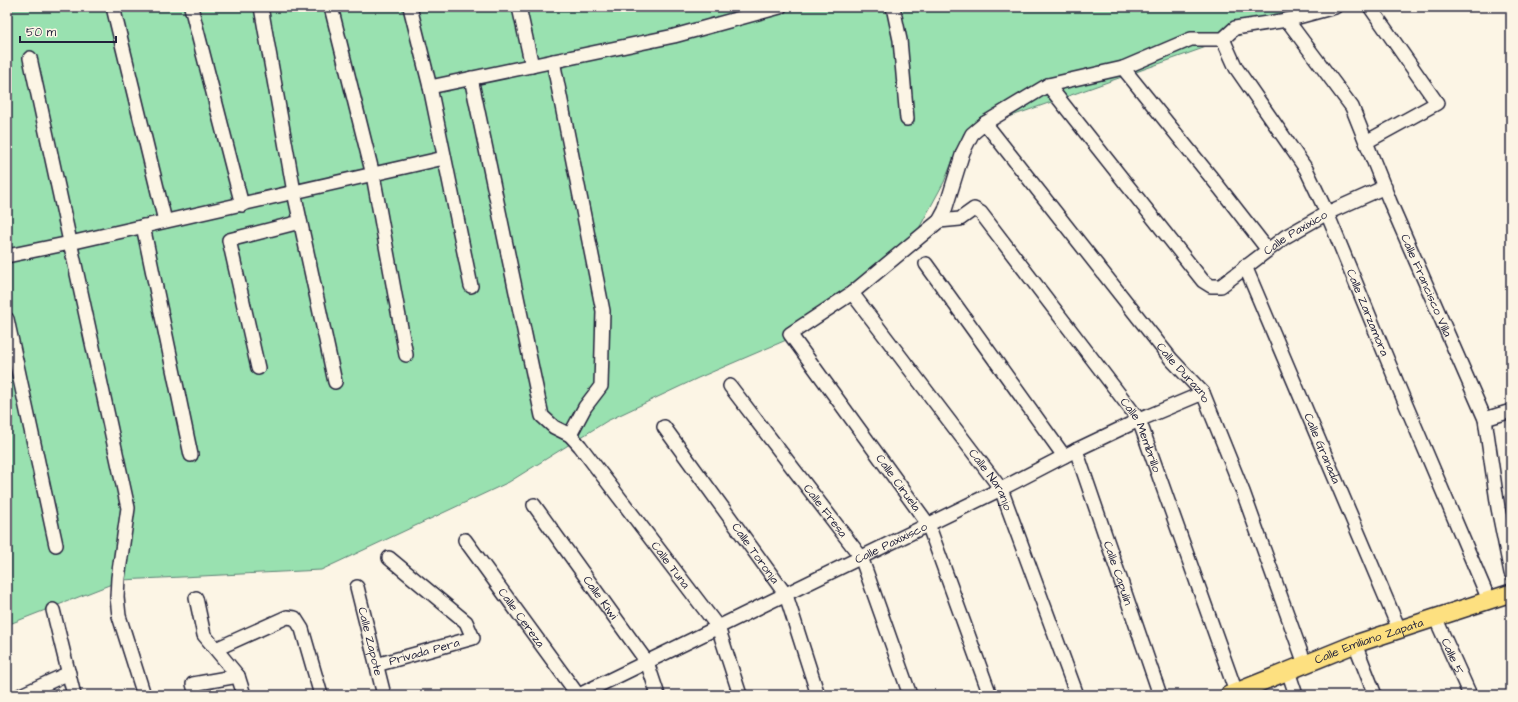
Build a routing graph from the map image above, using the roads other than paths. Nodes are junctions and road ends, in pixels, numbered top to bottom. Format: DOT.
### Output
graph roads {
  1 [pos="113,7"];
  2 [pos="191,7"];
  3 [pos="260,7"];
  4 [pos="331,7"];
  5 [pos="410,7"];
  6 [pos="519,7"];
  7 [pos="780,7"];
  8 [pos="893,7"];
  9 [pos="1335,7"];
  10 [pos="1370,7"];
  11 [pos="1287,20"];
  12 [pos="1223,39"];
  13 [pos="30,58"];
  14 [pos="553,61"];
  15 [pos="532,66"];
  16 [pos="1123,68"];
  17 [pos="471,78"];
  18 [pos="1048,85"];
  19 [pos="430,87"];
  20 [pos="907,119"];
  21 [pos="985,123"];
  22 [pos="1366,142"];
  23 [pos="444,158"];
  24 [pos="373,175"];
  25 [pos="1385,187"];
  26 [pos="294,192"];
  27 [pos="242,205"];
  28 [pos="1327,213"];
  29 [pos="165,221"];
  30 [pos="939,221"];
  31 [pos="300,222"];
  32 [pos="143,226"];
  33 [pos="70,243"];
  34 [pos="1268,250"];
  35 [pos="7,256"];
  36 [pos="926,264"];
  37 [pos="1245,266"];
  38 [pos="471,286"];
  39 [pos="852,293"];
  40 [pos="7,319"];
  41 [pos="406,355"];
  42 [pos="258,368"];
  43 [pos="335,382"];
  44 [pos="730,386"];
  45 [pos="1204,393"];
  46 [pos="1511,411"];
  47 [pos="1485,418"];
  48 [pos="1139,420"];
  49 [pos="664,427"];
  50 [pos="570,435"];
  51 [pos="1070,453"];
  52 [pos="191,454"];
  53 [pos="1001,489"];
  54 [pos="534,505"];
  55 [pos="928,524"];
  56 [pos="466,540"];
  57 [pos="56,545"];
  58 [pos="861,557"];
  59 [pos="389,558"];
  60 [pos="1511,573"];
  61 [pos="357,587"];
  62 [pos="1511,593"];
  63 [pos="786,594"];
  64 [pos="196,598"];
  65 [pos="1488,600"];
  66 [pos="53,610"];
  67 [pos="1435,617"];
  68 [pos="718,627"];
  69 [pos="1399,629"];
  70 [pos="1356,644"];
  71 [pos="216,649"];
  72 [pos="647,662"];
  73 [pos="1304,664"];
  74 [pos="376,665"];
  75 [pos="1288,671"];
  76 [pos="69,673"];
  77 [pos="238,676"];
  78 [pos="1233,693"];
  79 [pos="21,695"];
  80 [pos="74,695"];
  81 [pos="144,695"];
  82 [pos="196,695"];
  83 [pos="244,695"];
  84 [pos="321,695"];
  85 [pos="384,695"];
  86 [pos="579,695"];
  87 [pos="658,695"];
  88 [pos="740,695"];
  89 [pos="818,695"];
  90 [pos="910,695"];
  91 [pos="990,695"];
  92 [pos="1077,695"];
  93 [pos="1160,695"];
  94 [pos="1296,695"];
  95 [pos="1375,695"];
  96 [pos="1470,695"];
  1 -- 29 [label="street"];
  2 -- 27 [label="street"];
  3 -- 26 [label="street"];
  4 -- 24 [label="street"];
  5 -- 19 [label="street"];
  6 -- 15 [label="street"];
  7 -- 14 [label="street"];
  8 -- 20 [label="street"];
  9 -- 11 [label="street"];
  10 -- 22 [label="street"];
  11 -- 12 [label="street"];
  11 -- 22 [label="street, Calle Francisco Villa"];
  12 -- 16 [label="street"];
  12 -- 28 [label="street, Calle Zarzamora"];
  13 -- 33 [label="street"];
  14 -- 15 [label="street"];
  14 -- 50 [label="street"];
  15 -- 17 [label="street"];
  16 -- 18 [label="street"];
  16 -- 34 [label="street"];
  17 -- 19 [label="street"];
  17 -- 50 [label="street, Calle Tuna"];
  18 -- 21 [label="street"];
  18 -- 37 [label="street, Calle Paxixico"];
  19 -- 23 [label="street"];
  21 -- 30 [label="street"];
  21 -- 45 [label="street, Calle Durazno"];
  22 -- 25 [label="street, Calle Francisco Villa"];
  23 -- 24 [label="street"];
  23 -- 38 [label="street"];
  24 -- 26 [label="street"];
  24 -- 41 [label="street"];
  25 -- 28 [label="street, Calle Paxixico"];
  25 -- 47 [label="street, Calle Francisco Villa"];
  26 -- 27 [label="street"];
  26 -- 31 [label="street"];
  27 -- 29 [label="street"];
  28 -- 34 [label="street, Calle Paxixico"];
  28 -- 65 [label="street, Calle Zarzamora"];
  29 -- 32 [label="street"];
  30 -- 39 [label="street"];
  30 -- 48 [label="street, Calle Membrillo"];
  31 -- 42 [label="street"];
  31 -- 43 [label="street"];
  32 -- 33 [label="street"];
  32 -- 52 [label="street"];
  33 -- 35 [label="street"];
  33 -- 81 [label="street"];
  34 -- 37 [label="street, Calle Paxixico"];
  36 -- 51 [label="street, Calle Capulín"];
  37 -- 69 [label="street, Calle Granada"];
  39 -- 53 [label="street, Calle Naranjo"];
  39 -- 55 [label="street, Calle Ciruela"];
  40 -- 57 [label="street"];
  44 -- 58 [label="street, Calle Fresa"];
  45 -- 48 [label="street, Calle Paxixisco"];
  45 -- 73 [label="street, Calle Durazno"];
  46 -- 47 [label="street"];
  47 -- 60 [label="street, Calle Francisco Villa"];
  48 -- 51 [label="street, Calle Paxixisco"];
  48 -- 78 [label="street, Calle Membrillo"];
  49 -- 63 [label="street, Calle Toronja"];
  50 -- 68 [label="street, Calle Tuna"];
  51 -- 53 [label="street, Calle Paxixisco"];
  51 -- 93 [label="street, Calle Capulín"];
  53 -- 55 [label="street, Calle Paxixisco"];
  53 -- 92 [label="street, Calle Naranjo"];
  54 -- 72 [label="street, Calle Kiwi"];
  55 -- 58 [label="street, Calle Paxixisco"];
  55 -- 91 [label="street, Calle Ciruela"];
  56 -- 86 [label="street, Calle Cereza"];
  58 -- 63 [label="street, Calle Paxixisco"];
  58 -- 90 [label="street, Calle Fresa"];
  59 -- 74 [label="street, Privada Pera"];
  61 -- 74 [label="street, Calle Zapote"];
  62 -- 65 [label="main road, Calle Emiliano Zapata"];
  63 -- 68 [label="street, Calle Paxixisco"];
  63 -- 89 [label="street, Calle Toronja"];
  64 -- 71 [label="street"];
  65 -- 67 [label="main road, Calle Emiliano Zapata"];
  66 -- 76 [label="street"];
  67 -- 69 [label="main road, Calle Emiliano Zapata"];
  67 -- 96 [label="street, Calle 5"];
  68 -- 72 [label="street, Calle Paxixisco"];
  68 -- 88 [label="street, Calle Tuna"];
  69 -- 70 [label="main road, Calle Emiliano Zapata"];
  70 -- 73 [label="main road, Calle Emiliano Zapata"];
  70 -- 95 [label="street"];
  71 -- 77 [label="street"];
  71 -- 84 [label="street"];
  72 -- 86 [label="street, Calle Paxixisco"];
  72 -- 87 [label="street, Calle Kiwi"];
  73 -- 75 [label="main road, Calle Emiliano Zapata"];
  74 -- 85 [label="street, Calle Zapote"];
  75 -- 78 [label="main road, Calle Emiliano Zapata"];
  75 -- 94 [label="street"];
  76 -- 79 [label="street"];
  76 -- 80 [label="street"];
  77 -- 82 [label="street"];
  77 -- 83 [label="street"];
}
